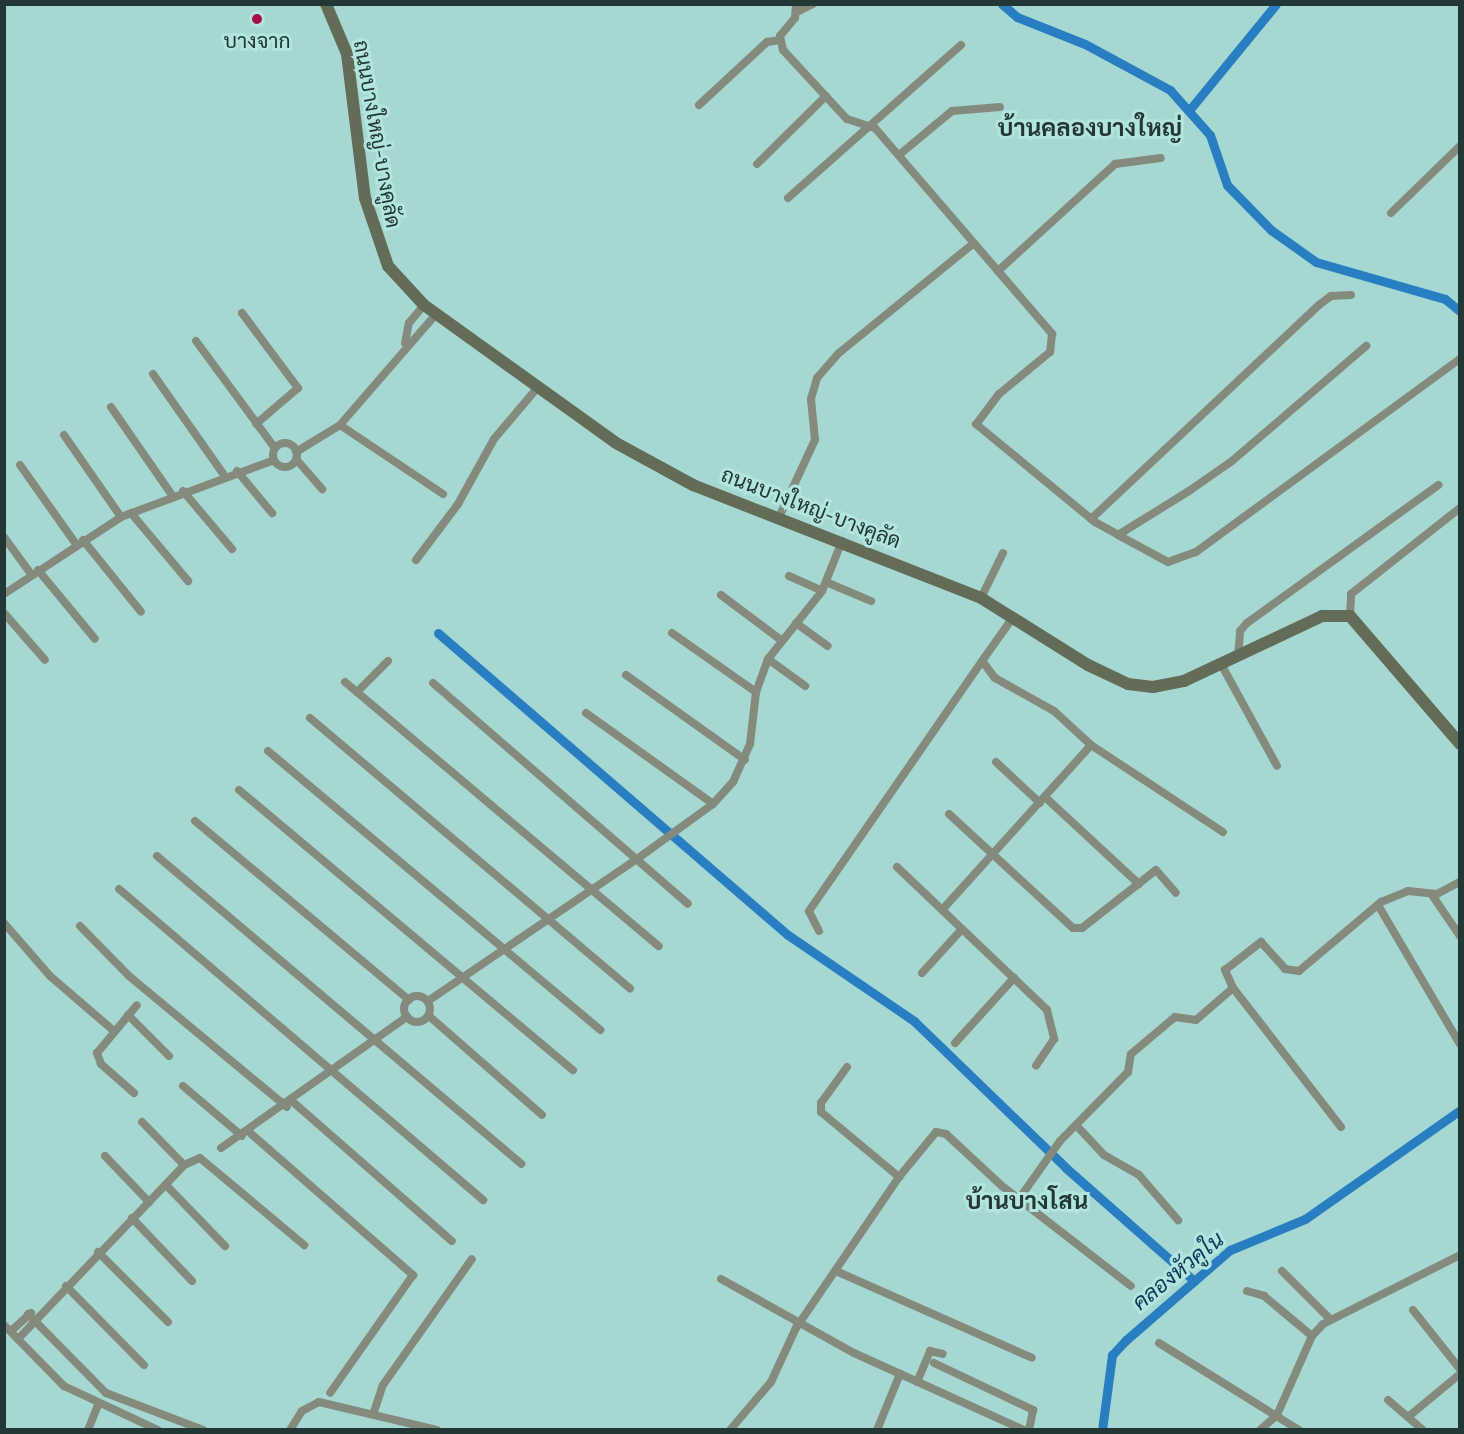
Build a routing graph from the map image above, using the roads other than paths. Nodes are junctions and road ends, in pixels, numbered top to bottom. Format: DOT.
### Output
graph roads {
  1 [pos="326,4"];
  2 [pos="813,4"];
  3 [pos="797,8"];
  4 [pos="780,40"];
  5 [pos="961,45"];
  6 [pos="826,96"];
  7 [pos="699,105"];
  8 [pos="1000,107"];
  9 [pos="869,126"];
  10 [pos="1460,146"];
  11 [pos="899,155"];
  12 [pos="1161,158"];
  13 [pos="757,164"];
  14 [pos="788,198"];
  15 [pos="1391,213"];
  16 [pos="974,243"];
  17 [pos="998,271"];
  18 [pos="1351,295"];
  19 [pos="424,305"];
  20 [pos="242,313"];
  21 [pos="436,314"];
  22 [pos="196,341"];
  23 [pos="405,343"];
  24 [pos="1366,346"];
  25 [pos="1460,359"];
  26 [pos="153,374"];
  27 [pos="538,387"];
  28 [pos="111,407"];
  29 [pos="256,424"];
  30 [pos="340,425"];
  31 [pos="64,435"];
  32 [pos="275,448"];
  33 [pos="296,456"];
  34 [pos="274,460"];
  35 [pos="20,465"];
  36 [pos="237,471"];
  37 [pos="224,475"];
  38 [pos="1438,485"];
  39 [pos="322,489"];
  40 [pos="183,491"];
  41 [pos="443,494"];
  42 [pos="172,495"];
  43 [pos="1460,508"];
  44 [pos="130,513"];
  45 [pos="272,513"];
  46 [pos="780,515"];
  47 [pos="121,517"];
  48 [pos="1091,519"];
  49 [pos="1118,535"];
  50 [pos="4,537"];
  51 [pos="842,541"];
  52 [pos="80,542"];
  53 [pos="232,549"];
  54 [pos="1003,553"];
  55 [pos="416,560"];
  56 [pos="34,572"];
  57 [pos="789,576"];
  58 [pos="188,581"];
  59 [pos="824,586"];
  60 [pos="4,594"];
  61 [pos="721,595"];
  62 [pos="981,598"];
  63 [pos="871,601"];
  64 [pos="141,612"];
  65 [pos="4,614"];
  66 [pos="1014,616"];
  67 [pos="1350,616"];
  68 [pos="796,623"];
  69 [pos="672,633"];
  70 [pos="95,639"];
  71 [pos="781,640"];
  72 [pos="828,646"];
  73 [pos="1238,656"];
  74 [pos="768,659"];
  75 [pos="45,660"];
  76 [pos="388,661"];
  77 [pos="982,661"];
  78 [pos="1221,664"];
  79 [pos="626,675"];
  80 [pos="345,682"];
  81 [pos="433,683"];
  82 [pos="805,686"];
  83 [pos="357,692"];
  84 [pos="756,692"];
  85 [pos="586,713"];
  86 [pos="310,718"];
  87 [pos="1460,744"];
  88 [pos="1091,745"];
  89 [pos="268,751"];
  90 [pos="745,760"];
  91 [pos="996,762"];
  92 [pos="1277,766"];
  93 [pos="238,790"];
  94 [pos="1043,800"];
  95 [pos="712,804"];
  96 [pos="949,814"];
  97 [pos="195,821"];
  98 [pos="1222,832"];
  99 [pos="992,855"];
  100 [pos="157,856"];
  101 [pos="637,859"];
  102 [pos="897,867"];
  103 [pos="1460,882"];
  104 [pos="1139,884"];
  105 [pos="592,888"];
  106 [pos="119,889"];
  107 [pos="1176,893"];
  108 [pos="1432,895"];
  109 [pos="688,904"];
  110 [pos="1378,905"];
  111 [pos="942,910"];
  112 [pos="547,918"];
  113 [pos="4,923"];
  114 [pos="80,926"];
  115 [pos="962,929"];
  116 [pos="819,931"];
  117 [pos="1460,936"];
  118 [pos="659,946"];
  119 [pos="504,948"];
  120 [pos="921,973"];
  121 [pos="462,978"];
  122 [pos="1014,978"];
  123 [pos="630,988"];
  124 [pos="1233,988"];
  125 [pos="409,1000"];
  126 [pos="428,1001"];
  127 [pos="137,1005"];
  128 [pos="128,1015"];
  129 [pos="429,1016"];
  130 [pos="407,1017"];
  131 [pos="600,1030"];
  132 [pos="114,1031"];
  133 [pos="376,1041"];
  134 [pos="955,1043"];
  135 [pos="1460,1044"];
  136 [pos="169,1056"];
  137 [pos="848,1066"];
  138 [pos="1036,1066"];
  139 [pos="573,1070"];
  140 [pos="336,1072"];
  141 [pos="183,1086"];
  142 [pos="134,1093"];
  143 [pos="290,1105"];
  144 [pos="542,1115"];
  145 [pos="142,1122"];
  146 [pos="1076,1125"];
  147 [pos="1341,1127"];
  148 [pos="245,1134"];
  149 [pos="221,1148"];
  150 [pos="105,1156"];
  151 [pos="521,1164"];
  152 [pos="184,1165"];
  153 [pos="899,1177"];
  154 [pos="166,1185"];
  155 [pos="483,1200"];
  156 [pos="1019,1200"];
  157 [pos="149,1202"];
  158 [pos="132,1218"];
  159 [pos="1179,1220"];
  160 [pos="452,1241"];
  161 [pos="304,1245"];
  162 [pos="225,1246"];
  163 [pos="99,1252"];
  164 [pos="1460,1255"];
  165 [pos="472,1259"];
  166 [pos="836,1270"];
  167 [pos="1282,1270"];
  168 [pos="721,1279"];
  169 [pos="192,1281"];
  170 [pos="66,1286"];
  171 [pos="1131,1286"];
  172 [pos="1247,1291"];
  173 [pos="1413,1310"];
  174 [pos="40,1311"];
  175 [pos="28,1314"];
  176 [pos="1330,1319"];
  177 [pos="168,1322"];
  178 [pos="36,1323"];
  179 [pos="800,1324"];
  180 [pos="8,1328"];
  181 [pos="1312,1336"];
  182 [pos="18,1339"];
  183 [pos="1159,1343"];
  184 [pos="943,1354"];
  185 [pos="1032,1358"];
  186 [pos="934,1363"];
  187 [pos="144,1365"];
  188 [pos="1460,1372"];
  189 [pos="900,1374"];
  190 [pos="917,1382"];
  191 [pos="330,1392"];
  192 [pos="1388,1400"];
  193 [pos="99,1403"];
  194 [pos="374,1412"];
  195 [pos="1277,1415"];
  196 [pos="1408,1417"];
  197 [pos="88,1430"];
  198 [pos="158,1430"];
  199 [pos="203,1430"];
  200 [pos="290,1430"];
  201 [pos="437,1430"];
  202 [pos="730,1430"];
  203 [pos="877,1430"];
  204 [pos="1024,1430"];
  205 [pos="1029,1430"];
  206 [pos="1260,1430"];
  207 [pos="1299,1430"];
  208 [pos="1423,1430"];
  1 -- 19 [label="street, ถนนบางใหญ่-บางคูลัด"];
  2 -- 3 [label="street"];
  3 -- 4 [label="street"];
  4 -- 6 [label="street"];
  4 -- 7 [label="street"];
  5 -- 9 [label="street"];
  6 -- 9 [label="street"];
  6 -- 13 [label="street"];
  8 -- 11 [label="street"];
  9 -- 11 [label="street"];
  9 -- 14 [label="street"];
  10 -- 15 [label="street"];
  11 -- 16 [label="street"];
  12 -- 17 [label="street"];
  16 -- 17 [label="street"];
  16 -- 46 [label="street"];
  17 -- 48 [label="street"];
  18 -- 48 [label="street"];
  19 -- 21 [label="street, ถนนบางใหญ่-บางคูลัด"];
  19 -- 23 [label="street"];
  20 -- 29 [label="street"];
  21 -- 23 [label="street"];
  21 -- 27 [label="street, ถนนบางใหญ่-บางคูลัด"];
  22 -- 29 [label="street"];
  23 -- 30 [label="street"];
  24 -- 49 [label="street"];
  25 -- 49 [label="street"];
  26 -- 37 [label="street"];
  27 -- 46 [label="street, ถนนบางใหญ่-บางคูลัด"];
  27 -- 55 [label="street"];
  28 -- 42 [label="street"];
  29 -- 32 [label="street"];
  30 -- 33 [label="street"];
  30 -- 41 [label="street"];
  31 -- 47 [label="street"];
  32 -- 33 [label="street"];
  32 -- 34 [label="street"];
  33 -- 34 [label="street"];
  33 -- 39 [label="street"];
  34 -- 36 [label="street"];
  35 -- 52 [label="street"];
  36 -- 37 [label="street"];
  36 -- 45 [label="street"];
  37 -- 40 [label="street"];
  38 -- 73 [label="street"];
  40 -- 42 [label="street"];
  40 -- 53 [label="street"];
  42 -- 44 [label="street"];
  43 -- 67 [label="street"];
  44 -- 47 [label="street"];
  44 -- 58 [label="street"];
  46 -- 51 [label="street, ถนนบางใหญ่-บางคูลัด"];
  47 -- 52 [label="street"];
  48 -- 49 [label="street"];
  50 -- 56 [label="street"];
  51 -- 59 [label="street"];
  51 -- 62 [label="street, ถนนบางใหญ่-บางคูลัด"];
  52 -- 56 [label="street"];
  52 -- 64 [label="street"];
  54 -- 62 [label="street"];
  56 -- 60 [label="street"];
  56 -- 70 [label="street"];
  57 -- 59 [label="street"];
  59 -- 63 [label="street"];
  59 -- 68 [label="street"];
  61 -- 71 [label="street"];
  62 -- 66 [label="street, ถนนบางใหญ่-บางคูลัด"];
  65 -- 75 [label="street"];
  66 -- 77 [label="street"];
  66 -- 78 [label="street, ถนนบางใหญ่-บางคูลัด"];
  67 -- 73 [label="street, ถนนบางใหญ่-บางคูลัด"];
  67 -- 87 [label="street"];
  68 -- 71 [label="street"];
  68 -- 72 [label="street"];
  69 -- 84 [label="street"];
  71 -- 74 [label="street"];
  73 -- 78 [label="street, ถนนบางใหญ่-บางคูลัด"];
  74 -- 82 [label="street"];
  74 -- 84 [label="street"];
  76 -- 83 [label="street"];
  77 -- 88 [label="street"];
  77 -- 116 [label="street"];
  78 -- 92 [label="street"];
  79 -- 90 [label="street"];
  80 -- 83 [label="street"];
  81 -- 101 [label="street"];
  83 -- 105 [label="street"];
  84 -- 90 [label="street"];
  85 -- 95 [label="street"];
  86 -- 112 [label="street"];
  88 -- 94 [label="street"];
  88 -- 98 [label="street"];
  89 -- 119 [label="street"];
  90 -- 95 [label="street"];
  91 -- 94 [label="street"];
  93 -- 121 [label="street"];
  94 -- 99 [label="street"];
  94 -- 104 [label="street"];
  95 -- 101 [label="street"];
  96 -- 99 [label="street"];
  97 -- 125 [label="street"];
  99 -- 104 [label="street"];
  99 -- 111 [label="street"];
  100 -- 133 [label="street"];
  101 -- 105 [label="street"];
  101 -- 109 [label="street"];
  102 -- 111 [label="street"];
  103 -- 108 [label="street"];
  104 -- 107 [label="street"];
  105 -- 112 [label="street"];
  105 -- 118 [label="street"];
  106 -- 140 [label="street"];
  108 -- 110 [label="street"];
  108 -- 117 [label="street"];
  110 -- 124 [label="street"];
  110 -- 135 [label="street"];
  111 -- 115 [label="street"];
  112 -- 119 [label="street"];
  112 -- 123 [label="street"];
  113 -- 132 [label="street"];
  114 -- 143 [label="street"];
  115 -- 120 [label="street"];
  115 -- 122 [label="street"];
  119 -- 121 [label="street"];
  119 -- 131 [label="street"];
  121 -- 126 [label="street"];
  121 -- 139 [label="street"];
  122 -- 134 [label="street"];
  122 -- 138 [label="street"];
  124 -- 146 [label="street"];
  124 -- 147 [label="street"];
  125 -- 126 [label="street"];
  125 -- 130 [label="street"];
  126 -- 129 [label="street"];
  127 -- 128 [label="street"];
  128 -- 132 [label="street"];
  128 -- 136 [label="street"];
  129 -- 130 [label="street"];
  129 -- 144 [label="street"];
  130 -- 133 [label="street"];
  132 -- 142 [label="street"];
  133 -- 140 [label="street"];
  133 -- 151 [label="street"];
  137 -- 153 [label="street"];
  140 -- 143 [label="street"];
  140 -- 155 [label="street"];
  141 -- 148 [label="street"];
  143 -- 148 [label="street"];
  143 -- 160 [label="street"];
  145 -- 152 [label="street"];
  146 -- 156 [label="street"];
  146 -- 159 [label="street"];
  148 -- 149 [label="street"];
  148 -- 191 [label="street"];
  150 -- 157 [label="street"];
  152 -- 154 [label="street"];
  152 -- 161 [label="street"];
  153 -- 156 [label="street"];
  153 -- 166 [label="street"];
  154 -- 157 [label="street"];
  154 -- 162 [label="street"];
  156 -- 171 [label="street"];
  157 -- 158 [label="street"];
  158 -- 163 [label="street"];
  158 -- 169 [label="street"];
  163 -- 170 [label="street"];
  163 -- 177 [label="street"];
  164 -- 176 [label="street"];
  165 -- 194 [label="street"];
  166 -- 179 [label="street"];
  166 -- 185 [label="street"];
  167 -- 176 [label="street"];
  168 -- 179 [label="street"];
  170 -- 174 [label="street"];
  170 -- 187 [label="street"];
  172 -- 181 [label="street"];
  173 -- 188 [label="street"];
  174 -- 175 [label="street"];
  174 -- 178 [label="street"];
  175 -- 178 [label="street"];
  175 -- 180 [label="street"];
  176 -- 181 [label="street"];
  178 -- 182 [label="street"];
  178 -- 199 [label="street"];
  179 -- 189 [label="street"];
  179 -- 202 [label="street"];
  180 -- 182 [label="street"];
  181 -- 195 [label="street"];
  182 -- 193 [label="street"];
  183 -- 195 [label="street"];
  184 -- 190 [label="street"];
  186 -- 205 [label="street"];
  188 -- 196 [label="street"];
  189 -- 190 [label="street"];
  189 -- 203 [label="street"];
  190 -- 204 [label="street"];
  192 -- 196 [label="street"];
  193 -- 197 [label="street"];
  193 -- 198 [label="street"];
  194 -- 200 [label="street"];
  194 -- 201 [label="street"];
  195 -- 206 [label="street"];
  195 -- 207 [label="street"];
  196 -- 208 [label="street"];
}
